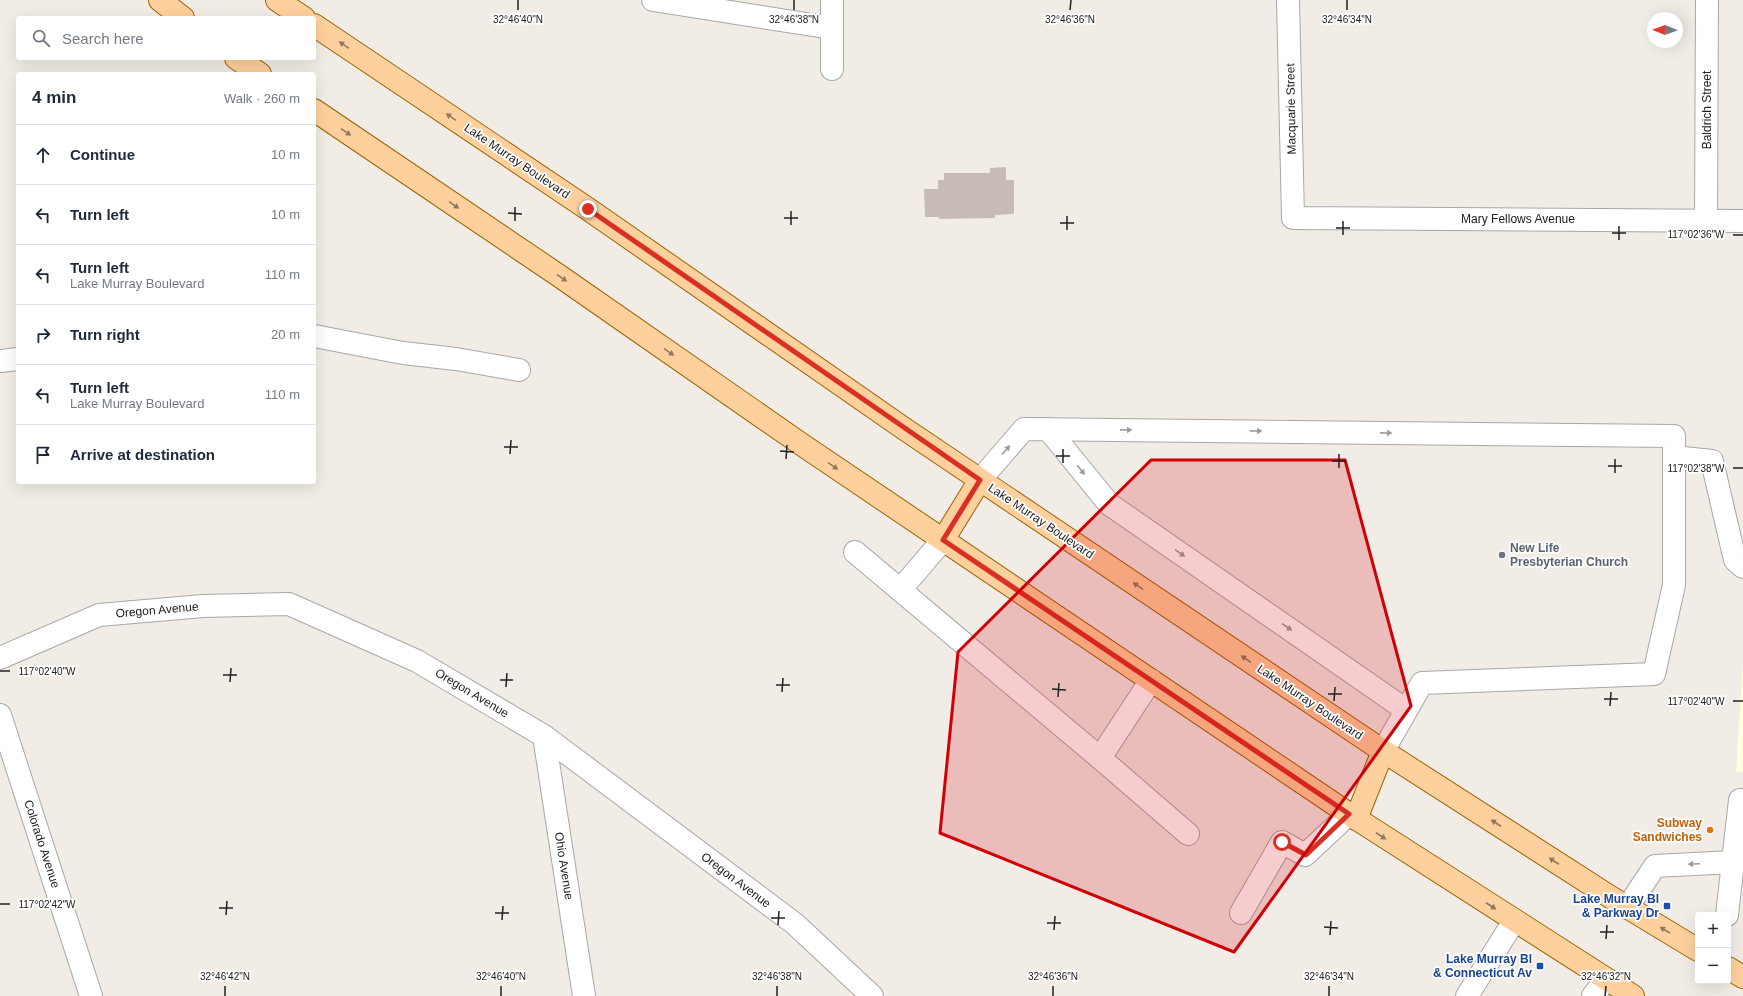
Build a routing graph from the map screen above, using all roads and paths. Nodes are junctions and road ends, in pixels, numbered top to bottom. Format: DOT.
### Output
graph roads {
  1 [pos="160,0"];
  2 [pos="277,0"];
  3 [pos="653,0"];
  4 [pos="832,0"];
  5 [pos="1288,0"];
  6 [pos="1707,0"];
  7 [pos="180,16"];
  8 [pos="301,16"];
  9 [pos="316,26"];
  10 [pos="832,28"];
  11 [pos="239,60"];
  12 [pos="832,69"];
  13 [pos="257,72"];
  14 [pos="316,111"];
  15 [pos="1293,218"];
  16 [pos="1706,220"];
  17 [pos="1743,221"];
  18 [pos="316,336"];
  19 [pos="16,359"];
  20 [pos="0,360"];
  21 [pos="519,370"];
  22 [pos="1048,429"];
  23 [pos="1674,457"];
  24 [pos="980,480"];
  25 [pos="943,540"];
  26 [pos="855,552"];
  27 [pos="1743,567"];
  28 [pos="900,590"];
  29 [pos="0,658"];
  30 [pos="1150,680"];
  31 [pos="1406,710"];
  32 [pos="0,715"];
  33 [pos="544,736"];
  34 [pos="1383,751"];
  35 [pos="1100,758"];
  36 [pos="1740,800"];
  37 [pos="1353,816"];
  38 [pos="1188,834"];
  39 [pos="1733,862"];
  40 [pos="1627,908"];
  41 [pos="1241,912"];
  42 [pos="1727,912"];
  43 [pos="1514,921"];
  44 [pos="1695,948"];
  45 [pos="1731,970"];
  46 [pos="1743,977"];
  47 [pos="1599,987"];
  48 [pos="91,996"];
  49 [pos="584,996"];
  50 [pos="872,996"];
  51 [pos="1467,996"];
  52 [pos="1633,996"];
  1 -- 7 [label="main road"];
  2 -- 8 [label="main road"];
  3 -- 10 [label="street"];
  4 -- 10 [label="street"];
  5 -- 15 [label="street, Macquarie Street"];
  6 -- 16 [label="street, Baldrich Street"];
  24 -- 9 [label="main road, Lake Murray Boulevard, one-way"];
  10 -- 12 [label="street"];
  11 -- 13 [label="main road"];
  14 -- 25 [label="main road, one-way"];
  15 -- 16 [label="street, Mary Fellows Avenue"];
  16 -- 17 [label="street, Mary Fellows Avenue"];
  18 -- 21 [label="street"];
  19 -- 20 [label="street"];
  22 -- 23 [label="street, one-way"];
  24 -- 22 [label="street, one-way"];
  22 -- 31 [label="street, one-way"];
  23 -- 27 [label="street"];
  23 -- 31 [label="street"];
  24 -- 25 [label="main road"];
  34 -- 24 [label="main road, Lake Murray Boulevard, one-way"];
  25 -- 28 [label="street"];
  25 -- 30 [label="main road"];
  26 -- 28 [label="street"];
  28 -- 35 [label="street"];
  29 -- 33 [label="street, Oregon Avenue"];
  30 -- 35 [label="street"];
  30 -- 37 [label="main road"];
  31 -- 34 [label="street"];
  32 -- 48 [label="street, Colorado Avenue"];
  33 -- 49 [label="street, Ohio Avenue"];
  33 -- 50 [label="street, Oregon Avenue"];
  34 -- 37 [label="main road"];
  40 -- 34 [label="main road, Lake Murray Boulevard, one-way"];
  35 -- 38 [label="street"];
  36 -- 39 [label="street"];
  37 -- 41 [label="street"];
  37 -- 43 [label="main road, one-way"];
  39 -- 40 [label="street, one-way"];
  39 -- 42 [label="street"];
  44 -- 40 [label="main road, Lake Murray Boulevard, one-way"];
  43 -- 47 [label="main road"];
  43 -- 51 [label="street"];
  45 -- 46 [label="main road"];
  47 -- 52 [label="main road"];
}
